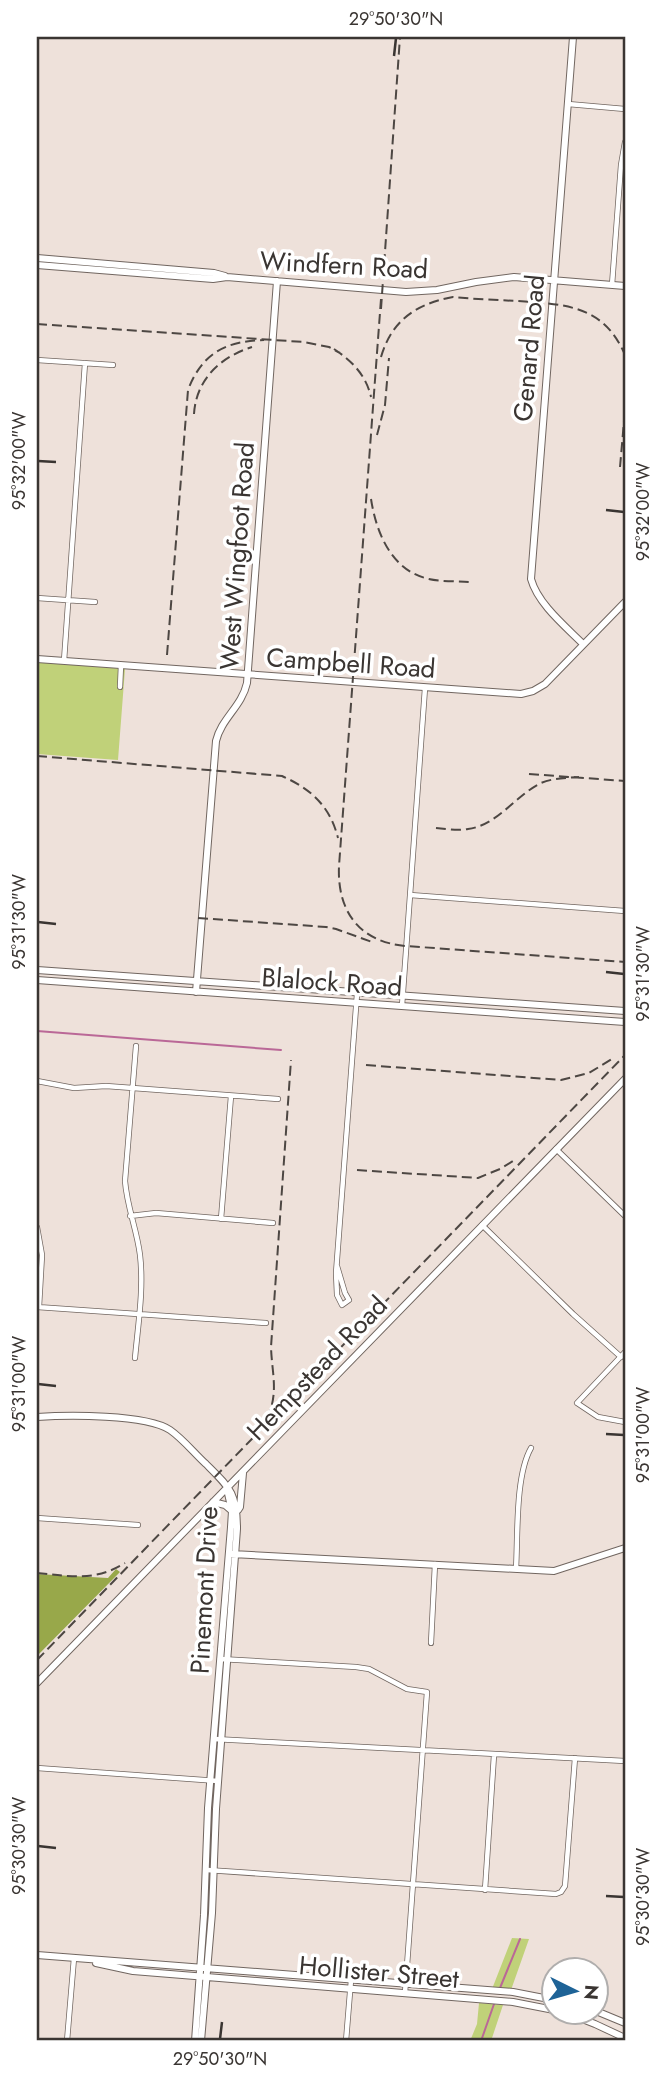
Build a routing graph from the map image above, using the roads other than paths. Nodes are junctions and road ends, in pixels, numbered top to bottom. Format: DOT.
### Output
graph roads {
  1 [pos="573,37"];
  2 [pos="568,104"];
  3 [pos="625,109"];
  4 [pos="625,142"];
  5 [pos="37,258"];
  6 [pos="37,265"];
  7 [pos="227,277"];
  8 [pos="277,281"];
  9 [pos="555,281"];
  10 [pos="612,285"];
  11 [pos="625,286"];
  12 [pos="37,360"];
  13 [pos="85,363"];
  14 [pos="113,365"];
  15 [pos="37,598"];
  16 [pos="68,600"];
  17 [pos="95,602"];
  18 [pos="625,602"];
  19 [pos="583,644"];
  20 [pos="37,659"];
  21 [pos="64,662"];
  22 [pos="121,666"];
  23 [pos="248,674"];
  24 [pos="120,687"];
  25 [pos="425,688"];
  26 [pos="410,895"];
  27 [pos="625,911"];
  28 [pos="37,970"];
  29 [pos="82,974"];
  30 [pos="141,978"];
  31 [pos="37,980"];
  32 [pos="197,982"];
  33 [pos="81,984"];
  34 [pos="140,988"];
  35 [pos="281,988"];
  36 [pos="196,992"];
  37 [pos="357,994"];
  38 [pos="402,997"];
  39 [pos="280,998"];
  40 [pos="473,1002"];
  41 [pos="356,1003"];
  42 [pos="543,1006"];
  43 [pos="402,1007"];
  44 [pos="612,1010"];
  45 [pos="625,1011"];
  46 [pos="472,1012"];
  47 [pos="542,1016"];
  48 [pos="611,1021"];
  49 [pos="625,1022"];
  50 [pos="136,1046"];
  51 [pos="625,1079"];
  52 [pos="37,1081"];
  53 [pos="133,1088"];
  54 [pos="231,1096"];
  55 [pos="278,1099"];
  56 [pos="556,1149"];
  57 [pos="130,1216"];
  58 [pos="625,1216"];
  59 [pos="221,1219"];
  60 [pos="273,1223"];
  61 [pos="482,1225"];
  62 [pos="37,1227"];
  63 [pos="38,1237"];
  64 [pos="337,1266"];
  65 [pos="38,1307"];
  66 [pos="138,1314"];
  67 [pos="266,1323"];
  68 [pos="623,1355"];
  69 [pos="135,1358"];
  70 [pos="37,1416"];
  71 [pos="625,1422"];
  72 [pos="531,1448"];
  73 [pos="243,1473"];
  74 [pos="227,1487"];
  75 [pos="213,1502"];
  76 [pos="234,1511"];
  77 [pos="37,1518"];
  78 [pos="138,1525"];
  79 [pos="625,1548"];
  80 [pos="232,1554"];
  81 [pos="435,1564"];
  82 [pos="516,1569"];
  83 [pos="431,1643"];
  84 [pos="224,1659"];
  85 [pos="37,1683"];
  86 [pos="218,1739"];
  87 [pos="423,1750"];
  88 [pos="494,1755"];
  89 [pos="575,1758"];
  90 [pos="625,1761"];
  91 [pos="37,1768"];
  92 [pos="214,1781"];
  93 [pos="210,1870"];
  94 [pos="414,1884"];
  95 [pos="485,1890"];
  96 [pos="37,1955"];
  97 [pos="74,1958"];
  98 [pos="204,1968"];
  99 [pos="203,1977"];
  100 [pos="351,1980"];
  101 [pos="406,1984"];
  102 [pos="351,1989"];
  103 [pos="405,1993"];
  104 [pos="540,1997"];
  105 [pos="540,2007"];
  106 [pos="597,2025"];
  107 [pos="625,2038"];
  108 [pos="67,2041"];
  109 [pos="195,2041"];
  110 [pos="201,2041"];
  111 [pos="346,2041"];
  1 -- 2 [label="street, Genard Road"];
  2 -- 3 [label="street"];
  2 -- 9 [label="street, Genard Road"];
  4 -- 10 [label="street"];
  5 -- 7 [label="street, Windfern Road"];
  6 -- 7 [label="street, Windfern Road"];
  7 -- 8 [label="street, Windfern Road"];
  8 -- 9 [label="street, Windfern Road"];
  8 -- 23 [label="street, West Wingfoot Road"];
  9 -- 10 [label="street, Windfern Road"];
  9 -- 19 [label="street, Genard Road"];
  10 -- 11 [label="street, Windfern Road"];
  12 -- 13 [label="street"];
  13 -- 14 [label="street"];
  13 -- 16 [label="street"];
  15 -- 16 [label="street"];
  16 -- 17 [label="street"];
  16 -- 21 [label="street"];
  18 -- 19 [label="street, Campbell Road"];
  19 -- 25 [label="street, Campbell Road"];
  20 -- 21 [label="street, Campbell Road"];
  21 -- 22 [label="street, Campbell Road"];
  22 -- 23 [label="street, Campbell Road"];
  22 -- 24 [label="street"];
  23 -- 25 [label="street, Campbell Road"];
  23 -- 32 [label="street, West Wingfoot Road"];
  25 -- 26 [label="street"];
  26 -- 27 [label="street"];
  26 -- 38 [label="street"];
  28 -- 29 [label="street, Blalock Road"];
  29 -- 30 [label="street, Blalock Road"];
  29 -- 33 [label="street"];
  30 -- 32 [label="street, Blalock Road"];
  30 -- 34 [label="street"];
  31 -- 33 [label="street, Blalock Road"];
  32 -- 35 [label="street, Blalock Road"];
  32 -- 36 [label="street, West Wingfoot Road"];
  33 -- 34 [label="street, Blalock Road"];
  34 -- 36 [label="street, Blalock Road"];
  35 -- 37 [label="street, Blalock Road"];
  35 -- 39 [label="street"];
  36 -- 39 [label="street, Blalock Road"];
  37 -- 38 [label="street, Blalock Road"];
  37 -- 41 [label="street"];
  38 -- 40 [label="street, Blalock Road"];
  38 -- 43 [label="street"];
  39 -- 41 [label="street, Blalock Road"];
  40 -- 42 [label="street, Blalock Road"];
  40 -- 46 [label="street"];
  41 -- 43 [label="street, Blalock Road"];
  41 -- 64 [label="street"];
  42 -- 44 [label="street, Blalock Road"];
  42 -- 47 [label="street"];
  43 -- 46 [label="street, Blalock Road"];
  44 -- 45 [label="street, Blalock Road"];
  44 -- 48 [label="street"];
  46 -- 47 [label="street, Blalock Road"];
  47 -- 48 [label="street, Blalock Road"];
  48 -- 49 [label="street, Blalock Road"];
  50 -- 53 [label="street"];
  51 -- 56 [label="street, Hempstead Road"];
  52 -- 53 [label="street"];
  53 -- 54 [label="street"];
  53 -- 57 [label="street"];
  54 -- 55 [label="street"];
  54 -- 59 [label="street"];
  56 -- 58 [label="street"];
  56 -- 61 [label="street, Hempstead Road"];
  57 -- 59 [label="street"];
  57 -- 66 [label="street"];
  59 -- 60 [label="street"];
  61 -- 68 [label="street"];
  61 -- 73 [label="street, Hempstead Road"];
  62 -- 63 [label="street"];
  63 -- 65 [label="street"];
  64 -- 64 [label="street"];
  65 -- 66 [label="street"];
  66 -- 67 [label="street"];
  66 -- 69 [label="street"];
  68 -- 71 [label="street"];
  70 -- 74 [label="street"];
  72 -- 82 [label="street"];
  73 -- 74 [label="street, Hempstead Road"];
  73 -- 76 [label="street"];
  74 -- 75 [label="street, Hempstead Road"];
  74 -- 76 [label="street, Pinemont Drive"];
  75 -- 76 [label="street"];
  75 -- 85 [label="street, Hempstead Road"];
  76 -- 80 [label="street, Pinemont Drive"];
  77 -- 78 [label="street"];
  79 -- 82 [label="street"];
  80 -- 81 [label="street"];
  80 -- 84 [label="street, Pinemont Drive"];
  81 -- 82 [label="street"];
  81 -- 83 [label="street"];
  84 -- 86 [label="street, Pinemont Drive"];
  84 -- 87 [label="street"];
  86 -- 87 [label="street"];
  86 -- 92 [label="street, Pinemont Drive"];
  87 -- 88 [label="street"];
  87 -- 94 [label="street"];
  88 -- 89 [label="street"];
  88 -- 95 [label="street"];
  89 -- 90 [label="street"];
  89 -- 95 [label="street"];
  91 -- 92 [label="street"];
  92 -- 93 [label="street, Pinemont Drive"];
  93 -- 94 [label="street"];
  93 -- 98 [label="street, Pinemont Drive"];
  94 -- 95 [label="street"];
  94 -- 101 [label="street"];
  96 -- 97 [label="street"];
  97 -- 98 [label="street, Hollister Street"];
  97 -- 99 [label="street, Hollister Street"];
  97 -- 108 [label="street"];
  98 -- 99 [label="street, Pinemont Drive"];
  98 -- 100 [label="street, Hollister Street"];
  99 -- 102 [label="street, Hollister Street"];
  99 -- 109 [label="street, Pinemont Drive"];
  99 -- 110 [label="street, Pinemont Drive"];
  100 -- 101 [label="street, Hollister Street"];
  100 -- 102 [label="street"];
  101 -- 103 [label="street"];
  101 -- 104 [label="street, Hollister Street"];
  102 -- 103 [label="street, Hollister Street"];
  102 -- 111 [label="street"];
  103 -- 105 [label="street, Hollister Street"];
  106 -- 107 [label="street"];
}
